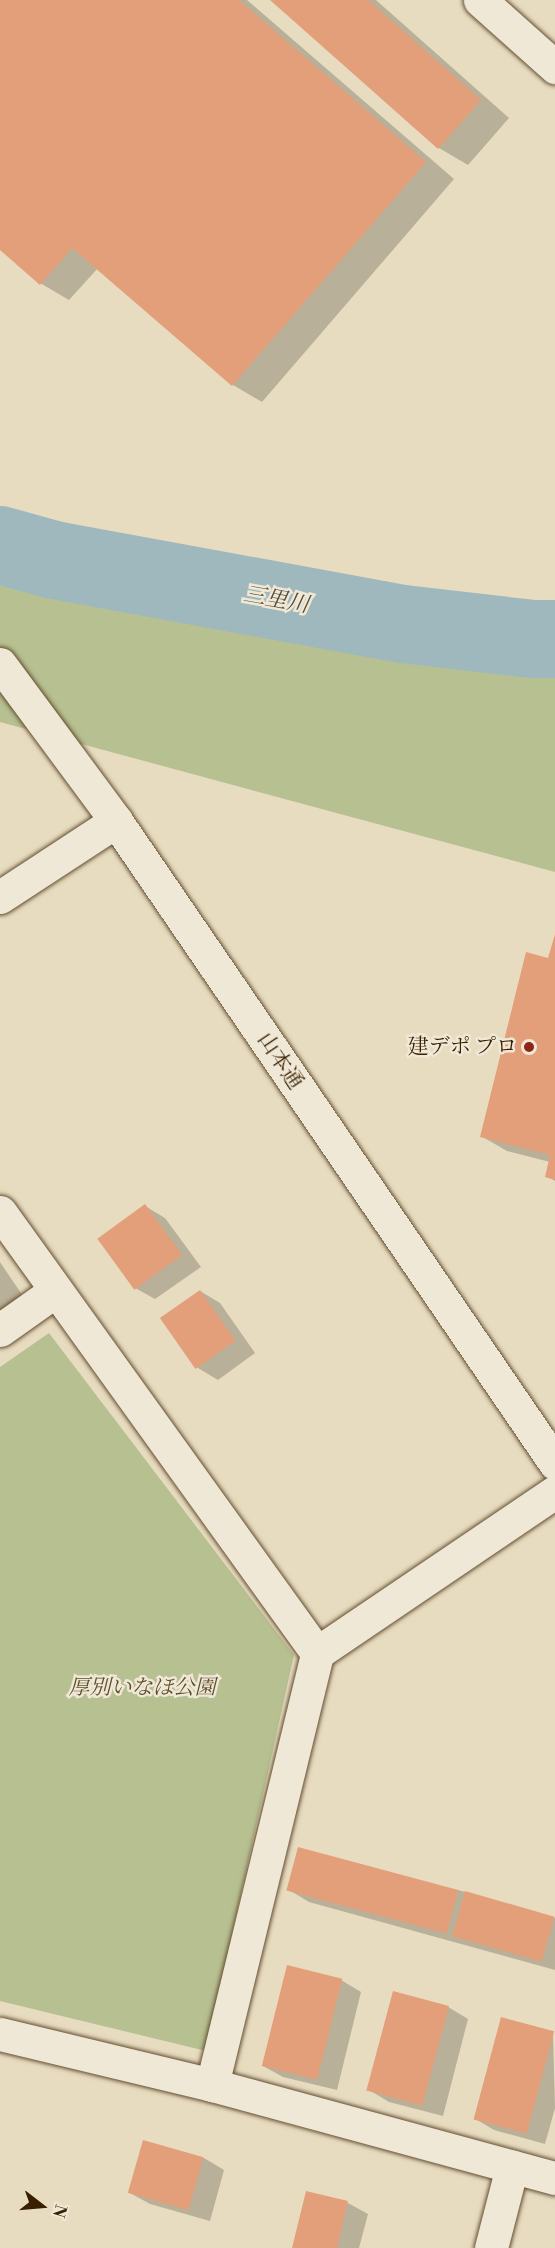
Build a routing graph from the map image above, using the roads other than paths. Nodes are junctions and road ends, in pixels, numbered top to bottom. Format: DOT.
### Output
graph roads {
  1 [pos="480,0"];
  2 [pos="555,67"];
  3 [pos="0,664"];
  4 [pos="116,821"];
  5 [pos="0,897"];
  6 [pos="0,1212"];
  7 [pos="56,1291"];
  8 [pos="0,1330"];
  9 [pos="555,1462"];
  10 [pos="555,1492"];
  11 [pos="316,1653"];
  12 [pos="0,2034"];
  13 [pos="212,2085"];
  14 [pos="512,2167"];
  15 [pos="555,2178"];
  16 [pos="491,2248"];
  1 -- 2 [label="street"];
  3 -- 4 [label="street, 山本通"];
  4 -- 5 [label="street"];
  4 -- 9 [label="street, 山本通"];
  6 -- 7 [label="street"];
  7 -- 8 [label="street"];
  7 -- 11 [label="street"];
  10 -- 11 [label="street"];
  11 -- 13 [label="street"];
  12 -- 13 [label="street"];
  13 -- 14 [label="street"];
  14 -- 15 [label="street"];
  14 -- 16 [label="street"];
}
